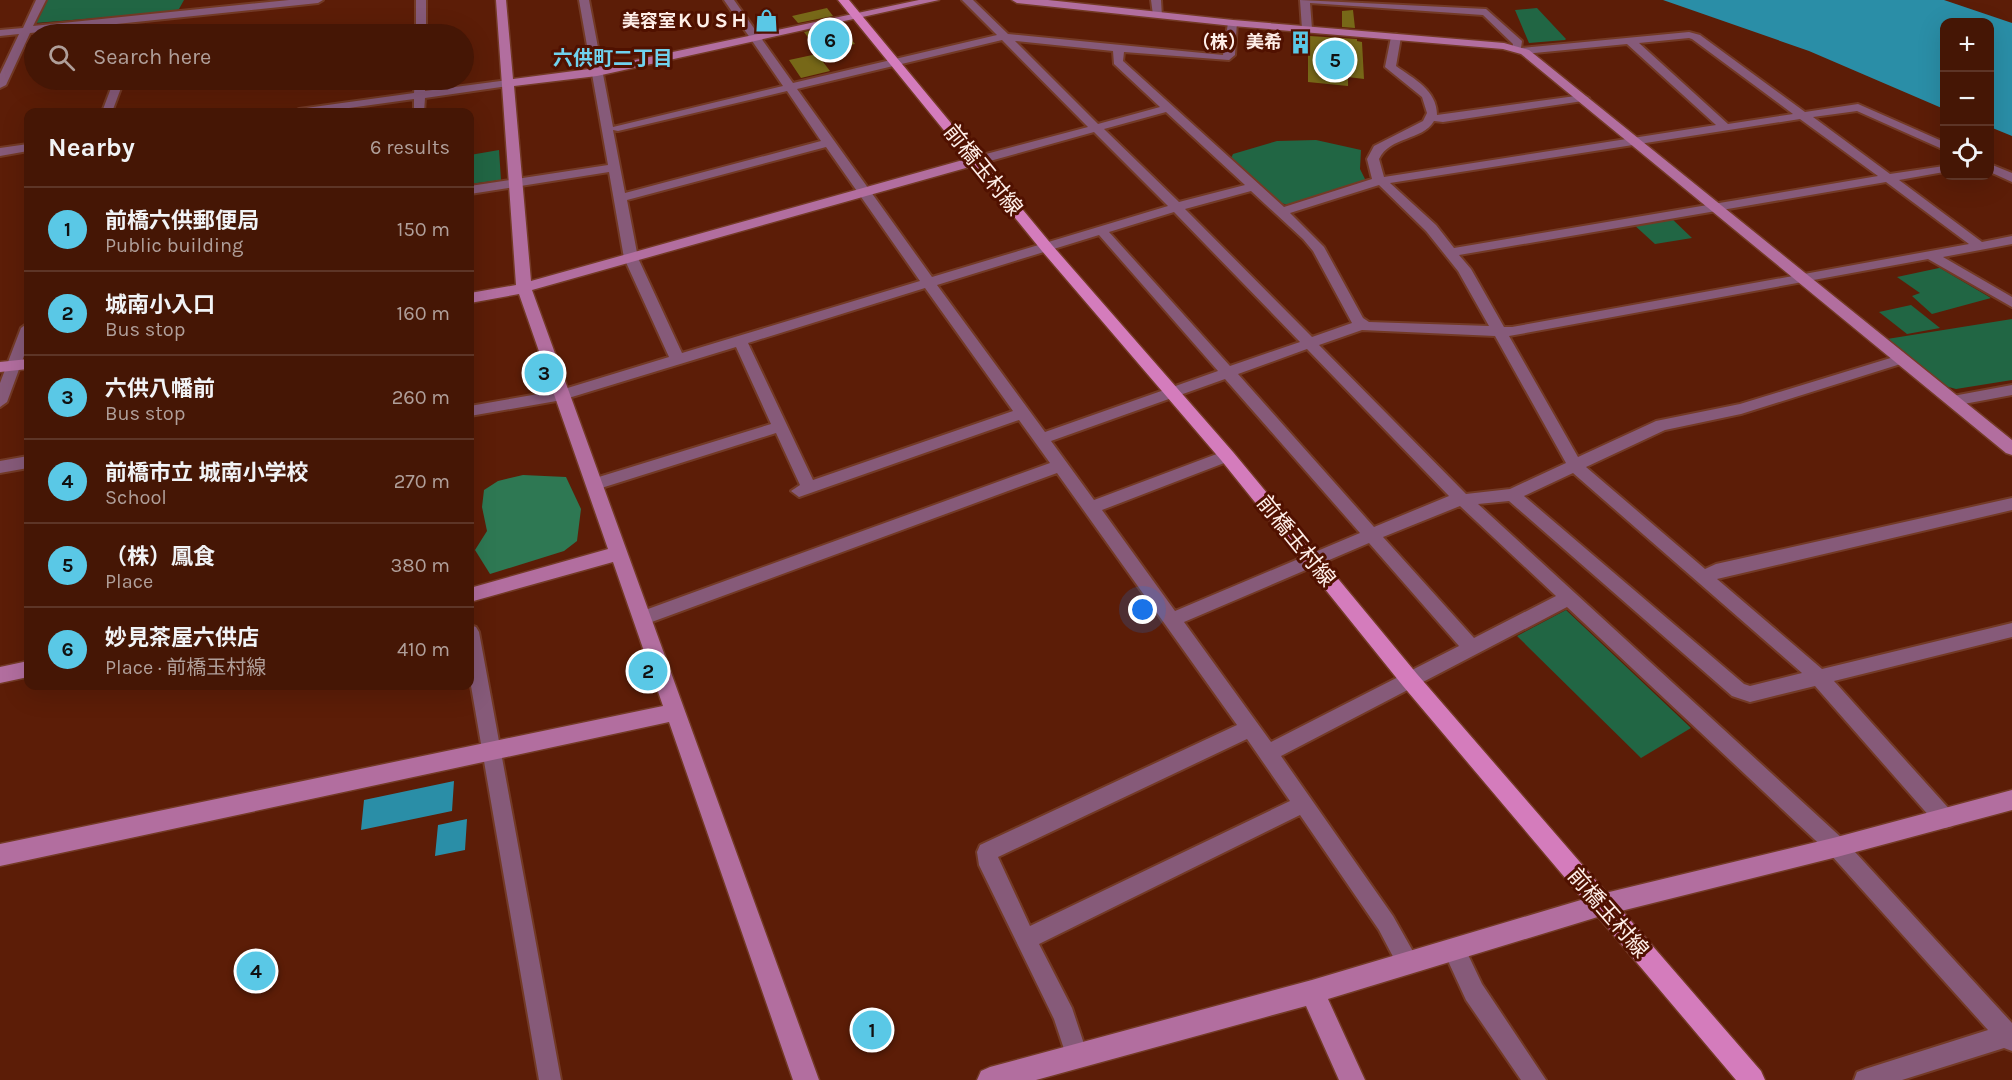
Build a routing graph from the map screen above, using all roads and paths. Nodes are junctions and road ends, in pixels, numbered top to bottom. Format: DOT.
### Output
graph roads {
  1 [pos="41,0"];
  2 [pos="191,0"];
  3 [pos="318,0"];
  4 [pos="421,0"];
  5 [pos="501,0"];
  6 [pos="584,0"];
  7 [pos="729,0"];
  8 [pos="843,0"];
  9 [pos="934,0"];
  10 [pos="967,0"];
  11 [pos="1023,0"];
  12 [pos="1156,0"];
  13 [pos="1305,0"];
  14 [pos="274,2"];
  15 [pos="1080,4"];
  16 [pos="184,14"];
  17 [pos="1158,15"];
  18 [pos="857,17"];
  19 [pos="1233,23"];
  20 [pos="29,24"];
  21 [pos="123,24"];
  22 [pos="421,24"];
  23 [pos="1307,29"];
  24 [pos="24,30"];
  25 [pos="0,33"];
  26 [pos="24,34"];
  27 [pos="1003,37"];
  28 [pos="1396,37"];
  29 [pos="755,38"];
  30 [pos="1629,40"];
  31 [pos="1119,48"];
  32 [pos="1520,50"];
  33 [pos="895,62"];
  34 [pos="597,72"];
  35 [pos="508,83"];
  36 [pos="0,85"];
  37 [pos="791,87"];
  38 [pos="474,88"];
  39 [pos="115,90"];
  40 [pos="419,90"];
  41 [pos="464,90"];
  42 [pos="419,97"];
  43 [pos="1583,98"];
  44 [pos="108,108"];
  45 [pos="331,108"];
  46 [pos="419,108"];
  47 [pos="1169,108"];
  48 [pos="1802,115"];
  49 [pos="1431,117"];
  50 [pos="1725,127"];
  51 [pos="618,128"];
  52 [pos="1096,129"];
  53 [pos="1636,141"];
  54 [pos="830,142"];
  55 [pos="1940,144"];
  56 [pos="24,149"];
  57 [pos="0,152"];
  58 [pos="975,161"];
  59 [pos="615,167"];
  60 [pos="1940,170"];
  61 [pos="1994,170"];
  62 [pos="1888,178"];
  63 [pos="2012,178"];
  64 [pos="1379,181"];
  65 [pos="516,184"];
  66 [pos="1254,186"];
  67 [pos="474,189"];
  68 [pos="863,192"];
  69 [pos="620,198"];
  70 [pos="1176,207"];
  71 [pos="1717,207"];
  72 [pos="1281,212"];
  73 [pos="1102,231"];
  74 [pos="2012,240"];
  75 [pos="1980,246"];
  76 [pos="1047,248"];
  77 [pos="1451,252"];
  78 [pos="1932,256"];
  79 [pos="631,258"];
  80 [pos="1804,279"];
  81 [pos="930,283"];
  82 [pos="524,288"];
  83 [pos="474,297"];
  84 [pos="2012,303"];
  85 [pos="1361,325"];
  86 [pos="1501,333"];
  87 [pos="24,339"];
  88 [pos="740,340"];
  89 [pos="1308,345"];
  90 [pos="677,359"];
  91 [pos="1902,359"];
  92 [pos="14,366"];
  93 [pos="1227,373"];
  94 [pos="2012,390"];
  95 [pos="1173,392"];
  96 [pos="562,395"];
  97 [pos="1953,401"];
  98 [pos="0,402"];
  99 [pos="474,410"];
  100 [pos="1023,413"];
  101 [pos="781,426"];
  102 [pos="1041,439"];
  103 [pos="2012,449"];
  104 [pos="1227,456"];
  105 [pos="24,463"];
  106 [pos="1060,466"];
  107 [pos="1575,466"];
  108 [pos="0,467"];
  109 [pos="595,484"];
  110 [pos="1512,495"];
  111 [pos="1461,499"];
  112 [pos="2012,504"];
  113 [pos="1090,508"];
  114 [pos="1371,533"];
  115 [pos="619,553"];
  116 [pos="1312,559"];
  117 [pos="1704,578"];
  118 [pos="474,595"];
  119 [pos="1568,598"];
  120 [pos="643,618"];
  121 [pos="1171,620"];
  122 [pos="2012,630"];
  123 [pos="1473,649"];
  124 [pos="474,656"];
  125 [pos="24,670"];
  126 [pos="0,675"];
  127 [pos="1819,677"];
  128 [pos="1410,681"];
  129 [pos="674,711"];
  130 [pos="1250,728"];
  131 [pos="490,753"];
  132 [pos="1268,753"];
  133 [pos="2012,800"];
  134 [pos="1303,804"];
  135 [pos="1946,819"];
  136 [pos="1837,848"];
  137 [pos="0,855"];
  138 [pos="1601,905"];
  139 [pos="1026,939"];
  140 [pos="1454,950"];
  141 [pos="1408,962"];
  142 [pos="1312,992"];
  143 [pos="2011,1036"];
  144 [pos="1077,1056"];
  145 [pos="1039,1073"];
  146 [pos="550,1080"];
  147 [pos="806,1080"];
  148 [pos="990,1080"];
  149 [pos="1352,1080"];
  150 [pos="1535,1080"];
  151 [pos="1752,1080"];
  152 [pos="1865,1080"];
  1 -- 20 [label="street"];
  2 -- 16 [label="street"];
  3 -- 14 [label="street"];
  4 -- 22 [label="street"];
  5 -- 35 [label="street"];
  6 -- 34 [label="street"];
  7 -- 29 [label="street"];
  8 -- 18 [label="main road, 前橋玉村線"];
  9 -- 18 [label="street"];
  10 -- 27 [label="street"];
  11 -- 15 [label="street"];
  12 -- 17 [label="street"];
  13 -- 23 [label="street"];
  13 -- 32 [label="street"];
  14 -- 16 [label="street"];
  15 -- 17 [label="street"];
  16 -- 21 [label="street"];
  17 -- 19 [label="street"];
  18 -- 29 [label="street"];
  18 -- 33 [label="main road, 前橋玉村線"];
  19 -- 23 [label="street"];
  19 -- 31 [label="street"];
  23 -- 28 [label="street"];
  24 -- 25 [label="street"];
  26 -- 36 [label="street"];
  27 -- 31 [label="street"];
  27 -- 33 [label="street"];
  27 -- 52 [label="street"];
  28 -- 32 [label="street"];
  28 -- 49 [label="street"];
  29 -- 34 [label="street"];
  29 -- 37 [label="street"];
  30 -- 32 [label="street"];
  30 -- 48 [label="street"];
  30 -- 50 [label="street"];
  31 -- 47 [label="street"];
  32 -- 43 [label="street"];
  33 -- 37 [label="street"];
  33 -- 58 [label="main road, 前橋玉村線"];
  34 -- 35 [label="street"];
  34 -- 59 [label="street"];
  35 -- 38 [label="street"];
  35 -- 65 [label="street"];
  37 -- 51 [label="street"];
  37 -- 54 [label="street"];
  39 -- 44 [label="street"];
  40 -- 42 [label="street"];
  41 -- 42 [label="street"];
  42 -- 45 [label="street"];
  42 -- 46 [label="street"];
  43 -- 49 [label="street"];
  43 -- 53 [label="street"];
  47 -- 52 [label="street"];
  47 -- 66 [label="street"];
  48 -- 50 [label="street"];
  48 -- 55 [label="street"];
  48 -- 62 [label="street"];
  49 -- 64 [label="street"];
  50 -- 53 [label="street"];
  52 -- 58 [label="street"];
  52 -- 70 [label="street"];
  53 -- 64 [label="street"];
  53 -- 71 [label="street"];
  54 -- 68 [label="street"];
  54 -- 69 [label="street"];
  56 -- 57 [label="street"];
  58 -- 68 [label="street"];
  58 -- 76 [label="main road, 前橋玉村線"];
  59 -- 65 [label="street"];
  59 -- 69 [label="street"];
  60 -- 62 [label="street"];
  61 -- 63 [label="street"];
  62 -- 71 [label="street"];
  62 -- 75 [label="street"];
  64 -- 72 [label="street"];
  64 -- 77 [label="street"];
  65 -- 67 [label="street"];
  65 -- 82 [label="street"];
  66 -- 70 [label="street"];
  66 -- 72 [label="street"];
  68 -- 79 [label="street"];
  68 -- 81 [label="street"];
  69 -- 79 [label="street"];
  70 -- 73 [label="street"];
  70 -- 89 [label="street"];
  71 -- 77 [label="street"];
  71 -- 80 [label="street"];
  72 -- 85 [label="street"];
  73 -- 76 [label="street"];
  73 -- 93 [label="street"];
  74 -- 75 [label="street"];
  75 -- 78 [label="street"];
  76 -- 81 [label="street"];
  76 -- 95 [label="main road, 前橋玉村線"];
  77 -- 86 [label="street"];
  78 -- 80 [label="street"];
  78 -- 84 [label="street"];
  79 -- 82 [label="street"];
  79 -- 90 [label="street"];
  80 -- 86 [label="street"];
  80 -- 91 [label="street"];
  81 -- 88 [label="street"];
  81 -- 100 [label="street"];
  82 -- 83 [label="street"];
  82 -- 96 [label="street"];
  85 -- 86 [label="street"];
  85 -- 89 [label="street"];
  86 -- 107 [label="street"];
  87 -- 92 [label="street"];
  88 -- 90 [label="street"];
  88 -- 101 [label="street"];
  89 -- 93 [label="street"];
  89 -- 111 [label="street"];
  90 -- 96 [label="street"];
  91 -- 97 [label="street"];
  91 -- 107 [label="street"];
  92 -- 98 [label="street"];
  93 -- 95 [label="street"];
  93 -- 114 [label="street"];
  94 -- 97 [label="street"];
  95 -- 102 [label="street"];
  95 -- 104 [label="main road, 前橋玉村線"];
  96 -- 99 [label="street"];
  96 -- 109 [label="street"];
  97 -- 103 [label="street"];
  100 -- 101 [label="street"];
  100 -- 102 [label="street"];
  101 -- 109 [label="street"];
  102 -- 106 [label="street"];
  104 -- 113 [label="street"];
  104 -- 116 [label="main road, 前橋玉村線"];
  105 -- 108 [label="street"];
  106 -- 113 [label="street"];
  106 -- 120 [label="street"];
  107 -- 110 [label="street"];
  107 -- 117 [label="street"];
  109 -- 115 [label="street"];
  110 -- 111 [label="street"];
  110 -- 127 [label="street"];
  111 -- 114 [label="street"];
  111 -- 119 [label="street"];
  112 -- 117 [label="street"];
  113 -- 121 [label="street"];
  114 -- 116 [label="street"];
  114 -- 123 [label="street"];
  115 -- 118 [label="street"];
  115 -- 120 [label="street"];
  116 -- 121 [label="street"];
  116 -- 128 [label="main road, 前橋玉村線"];
  117 -- 127 [label="street"];
  119 -- 123 [label="street"];
  119 -- 136 [label="street"];
  120 -- 129 [label="street"];
  121 -- 130 [label="street"];
  122 -- 127 [label="street"];
  123 -- 128 [label="street"];
  124 -- 131 [label="street"];
  125 -- 126 [label="street"];
  127 -- 135 [label="street"];
  128 -- 132 [label="street"];
  128 -- 138 [label="main road, 前橋玉村線"];
  129 -- 131 [label="street"];
  129 -- 147 [label="street"];
  130 -- 132 [label="street"];
  130 -- 139 [label="street"];
  131 -- 137 [label="street"];
  131 -- 146 [label="street"];
  132 -- 134 [label="street"];
  133 -- 135 [label="street"];
  134 -- 139 [label="street"];
  134 -- 141 [label="street"];
  135 -- 136 [label="street"];
  136 -- 138 [label="street"];
  136 -- 143 [label="street"];
  138 -- 140 [label="street"];
  138 -- 151 [label="main road, 前橋玉村線"];
  139 -- 144 [label="street"];
  140 -- 141 [label="street"];
  140 -- 150 [label="street"];
  141 -- 142 [label="street"];
  142 -- 144 [label="street"];
  142 -- 149 [label="street"];
  143 -- 152 [label="street"];
  144 -- 145 [label="street"];
  145 -- 148 [label="street"];
}
